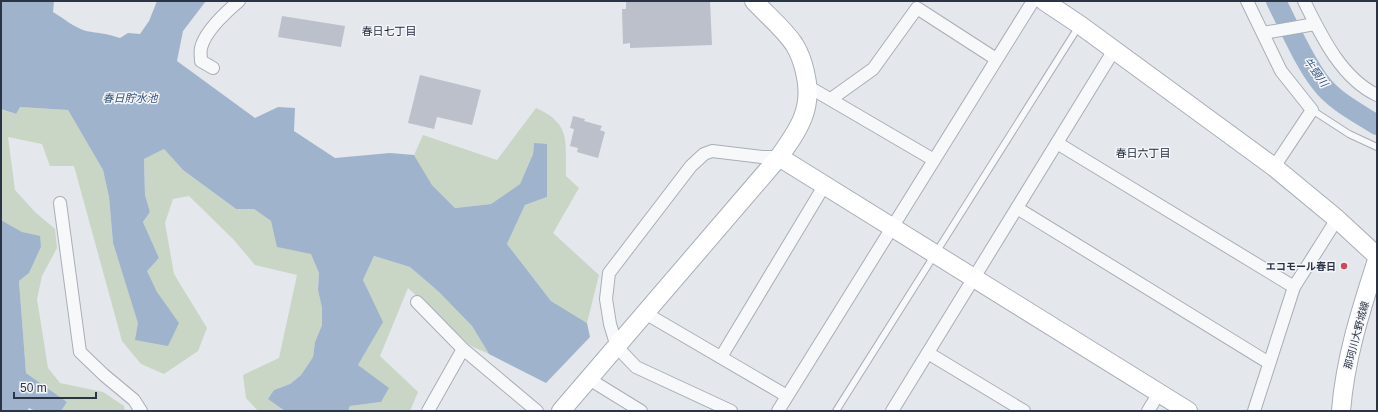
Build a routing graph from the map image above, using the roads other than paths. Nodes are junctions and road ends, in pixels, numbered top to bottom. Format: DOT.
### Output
graph roads {
  1 [pos="239,1"];
  2 [pos="754,1"];
  3 [pos="1033,1"];
  4 [pos="1044,1"];
  5 [pos="1247,1"];
  6 [pos="1304,1"];
  7 [pos="920,4"];
  8 [pos="1313,24"];
  9 [pos="1080,25"];
  10 [pos="1267,32"];
  11 [pos="1114,50"];
  12 [pos="996,59"];
  13 [pos="213,68"];
  14 [pos="809,87"];
  15 [pos="1377,95"];
  16 [pos="831,99"];
  17 [pos="1312,110"];
  18 [pos="1057,143"];
  19 [pos="1377,147"];
  20 [pos="779,157"];
  21 [pos="934,160"];
  22 [pos="1274,167"];
  23 [pos="824,186"];
  24 [pos="60,203"];
  25 [pos="1017,208"];
  26 [pos="1337,219"];
  27 [pos="892,227"];
  28 [pos="935,254"];
  29 [pos="1377,256"];
  30 [pos="1377,260"];
  31 [pos="974,278"];
  32 [pos="1294,288"];
  33 [pos="417,302"];
  34 [pos="645,313"];
  35 [pos="617,346"];
  36 [pos="463,349"];
  37 [pos="928,353"];
  38 [pos="721,357"];
  39 [pos="1270,362"];
  40 [pos="589,379"];
  41 [pos="1159,393"];
  42 [pos="787,396"];
  43 [pos="141,411"];
  44 [pos="428,411"];
  45 [pos="537,411"];
  46 [pos="561,411"];
  47 [pos="641,411"];
  48 [pos="731,411"];
  49 [pos="778,411"];
  50 [pos="836,411"];
  51 [pos="892,411"];
  52 [pos="1024,411"];
  53 [pos="1148,411"];
  54 [pos="1188,411"];
  55 [pos="1254,411"];
  56 [pos="1341,411"];
  1 -- 13 [label="street"];
  2 -- 14 [label="street"];
  3 -- 12 [label="street"];
  4 -- 9 [label="street"];
  5 -- 10 [label="street"];
  6 -- 8 [label="street"];
  7 -- 12 [label="street"];
  7 -- 16 [label="street"];
  8 -- 10 [label="street"];
  8 -- 15 [label="street"];
  9 -- 11 [label="street"];
  9 -- 28 [label="lane"];
  10 -- 17 [label="street"];
  11 -- 18 [label="street"];
  11 -- 22 [label="street"];
  12 -- 21 [label="street"];
  14 -- 16 [label="street"];
  14 -- 20 [label="street"];
  16 -- 21 [label="street"];
  17 -- 19 [label="lane"];
  17 -- 22 [label="street"];
  18 -- 25 [label="street"];
  18 -- 32 [label="street"];
  20 -- 23 [label="street"];
  20 -- 34 [label="street"];
  20 -- 35 [label="street"];
  21 -- 27 [label="street"];
  22 -- 26 [label="street"];
  23 -- 27 [label="street"];
  23 -- 38 [label="street"];
  24 -- 43 [label="street"];
  25 -- 31 [label="street"];
  25 -- 39 [label="street"];
  26 -- 29 [label="street"];
  26 -- 32 [label="street"];
  27 -- 28 [label="street"];
  27 -- 42 [label="street"];
  28 -- 31 [label="street"];
  28 -- 50 [label="lane"];
  30 -- 56 [label="street, 那珂川大野城線"];
  31 -- 37 [label="street"];
  31 -- 41 [label="street"];
  32 -- 39 [label="street"];
  33 -- 36 [label="street"];
  34 -- 35 [label="street"];
  34 -- 38 [label="street"];
  35 -- 40 [label="street"];
  35 -- 48 [label="street"];
  36 -- 44 [label="street"];
  36 -- 45 [label="street"];
  37 -- 51 [label="street"];
  37 -- 52 [label="street"];
  38 -- 42 [label="street"];
  39 -- 55 [label="street"];
  40 -- 46 [label="street"];
  40 -- 47 [label="street"];
  41 -- 53 [label="street"];
  41 -- 54 [label="street"];
  42 -- 49 [label="street"];
}
